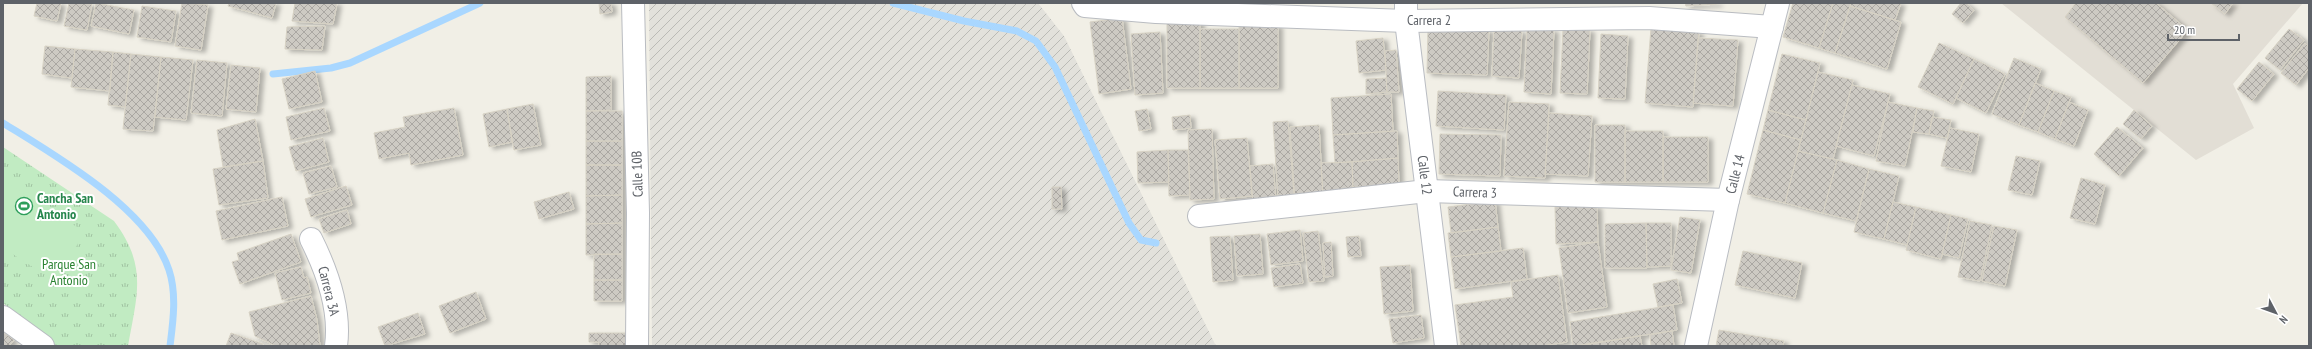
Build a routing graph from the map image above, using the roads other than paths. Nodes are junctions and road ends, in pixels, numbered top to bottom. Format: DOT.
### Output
graph roads {
  1 [pos="633,3"];
  2 [pos="1778,3"];
  3 [pos="1084,4"];
  4 [pos="1156,8"];
  5 [pos="1649,10"];
  6 [pos="1406,12"];
  7 [pos="1772,27"];
  8 [pos="1427,191"];
  9 [pos="1728,200"];
  10 [pos="1199,216"];
  11 [pos="311,239"];
  12 [pos="3,317"];
  13 [pos="42,346"];
  14 [pos="336,346"];
  15 [pos="636,346"];
  16 [pos="1446,346"];
  17 [pos="1696,346"];
  1 -- 15 [label="street, Calle 10B"];
  2 -- 7 [label="street, Calle 14"];
  3 -- 4 [label="street, Carrera 2"];
  4 -- 6 [label="street, Carrera 2"];
  5 -- 6 [label="street, Carrera 2"];
  5 -- 7 [label="street, Carrera 2"];
  6 -- 8 [label="street, Calle 12"];
  7 -- 9 [label="street, Calle 14"];
  8 -- 9 [label="street, Carrera 3"];
  8 -- 10 [label="street, Carrera 3"];
  8 -- 16 [label="street, Calle 12"];
  9 -- 17 [label="street, Calle 14"];
  11 -- 14 [label="street, Carrera 3A"];
  12 -- 13 [label="street"];
}
